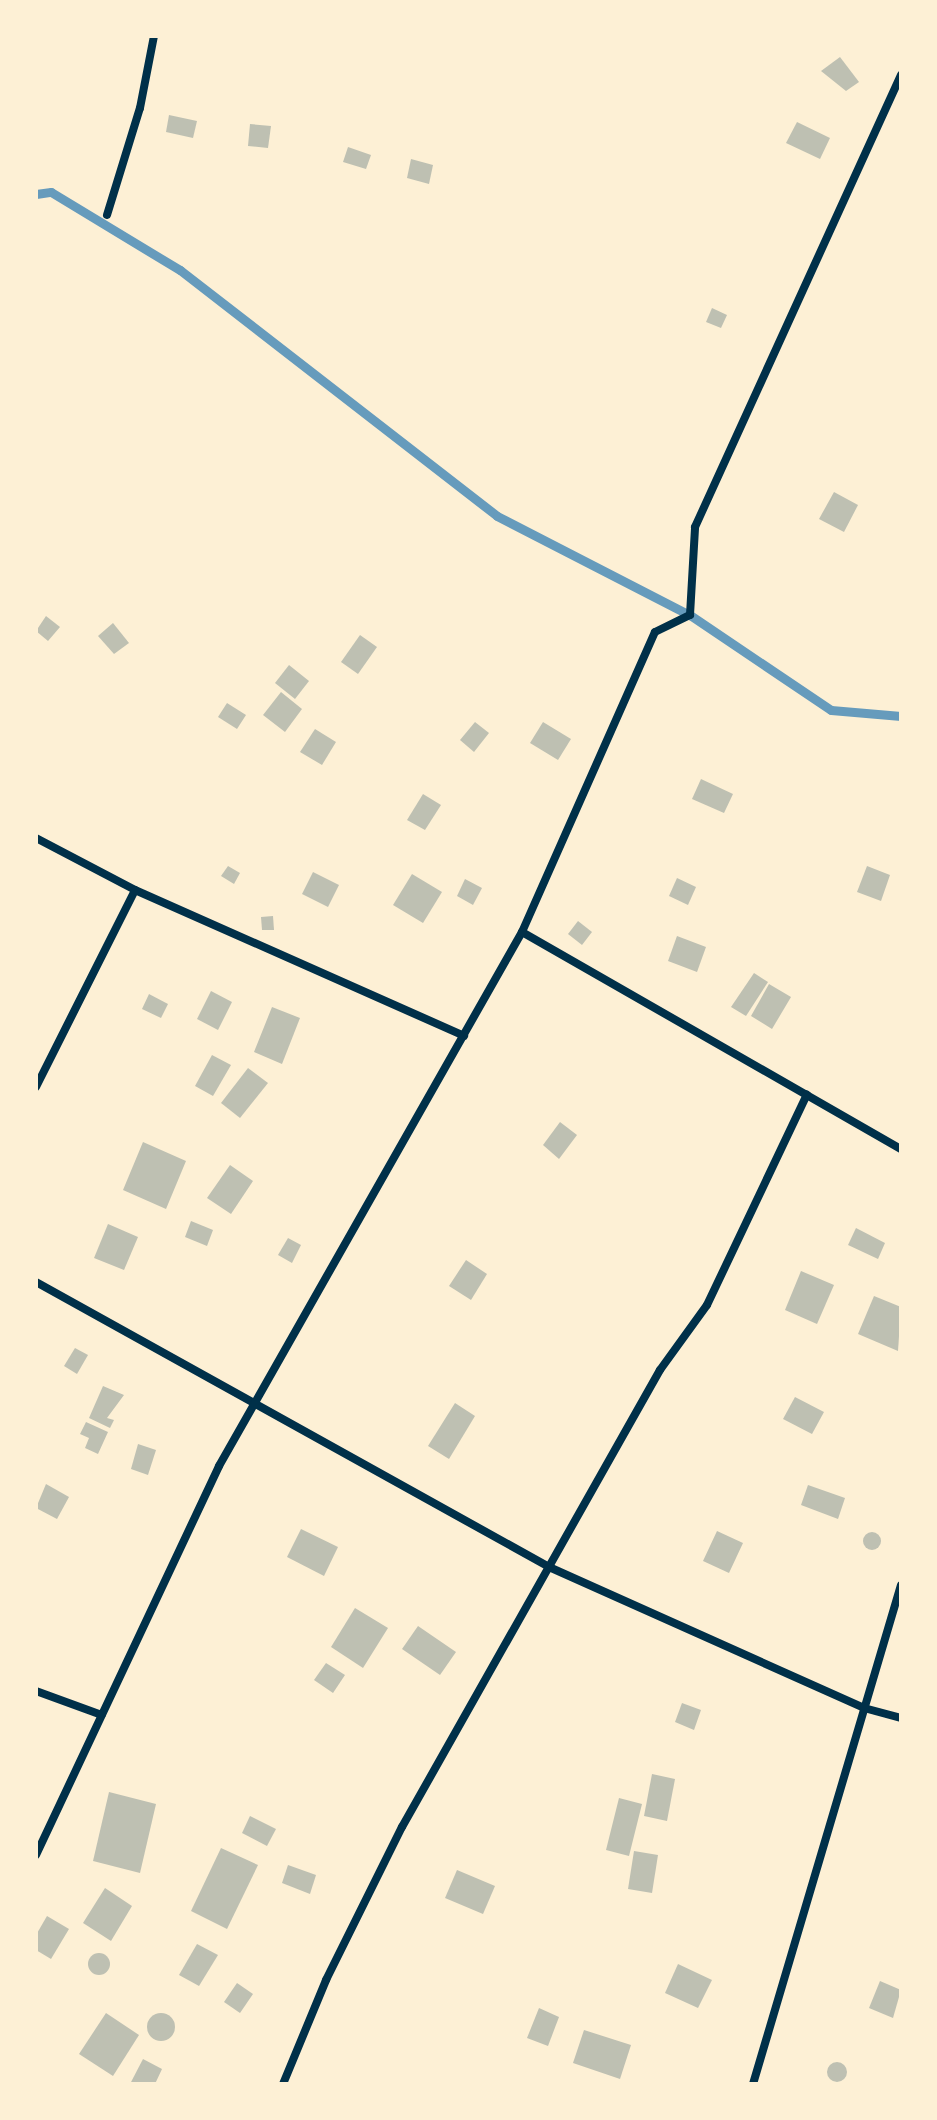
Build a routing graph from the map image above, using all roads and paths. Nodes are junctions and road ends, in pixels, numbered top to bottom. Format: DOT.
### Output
graph roads {
  1 [pos="154,36"];
  2 [pos="901,75"];
  3 [pos="107,215"];
  4 [pos="36,838"];
  5 [pos="135,890"];
  6 [pos="522,932"];
  7 [pos="464,1036"];
  8 [pos="36,1087"];
  9 [pos="807,1094"];
  10 [pos="901,1149"];
  11 [pos="36,1282"];
  12 [pos="254,1404"];
  13 [pos="549,1567"];
  14 [pos="901,1585"];
  15 [pos="36,1691"];
  16 [pos="864,1708"];
  17 [pos="102,1715"];
  18 [pos="901,1718"];
  19 [pos="36,1855"];
  20 [pos="283,2084"];
  21 [pos="753,2084"];
  1 -- 3 [label="street"];
  2 -- 6 [label="street"];
  4 -- 5 [label="street"];
  5 -- 7 [label="street"];
  5 -- 8 [label="street"];
  6 -- 7 [label="street"];
  6 -- 9 [label="street"];
  7 -- 12 [label="street"];
  9 -- 10 [label="street"];
  9 -- 13 [label="street"];
  11 -- 12 [label="street"];
  12 -- 13 [label="street"];
  12 -- 17 [label="street"];
  13 -- 16 [label="street"];
  13 -- 20 [label="street"];
  14 -- 16 [label="street"];
  15 -- 17 [label="street"];
  16 -- 18 [label="street"];
  16 -- 21 [label="street"];
  17 -- 19 [label="street"];
}
